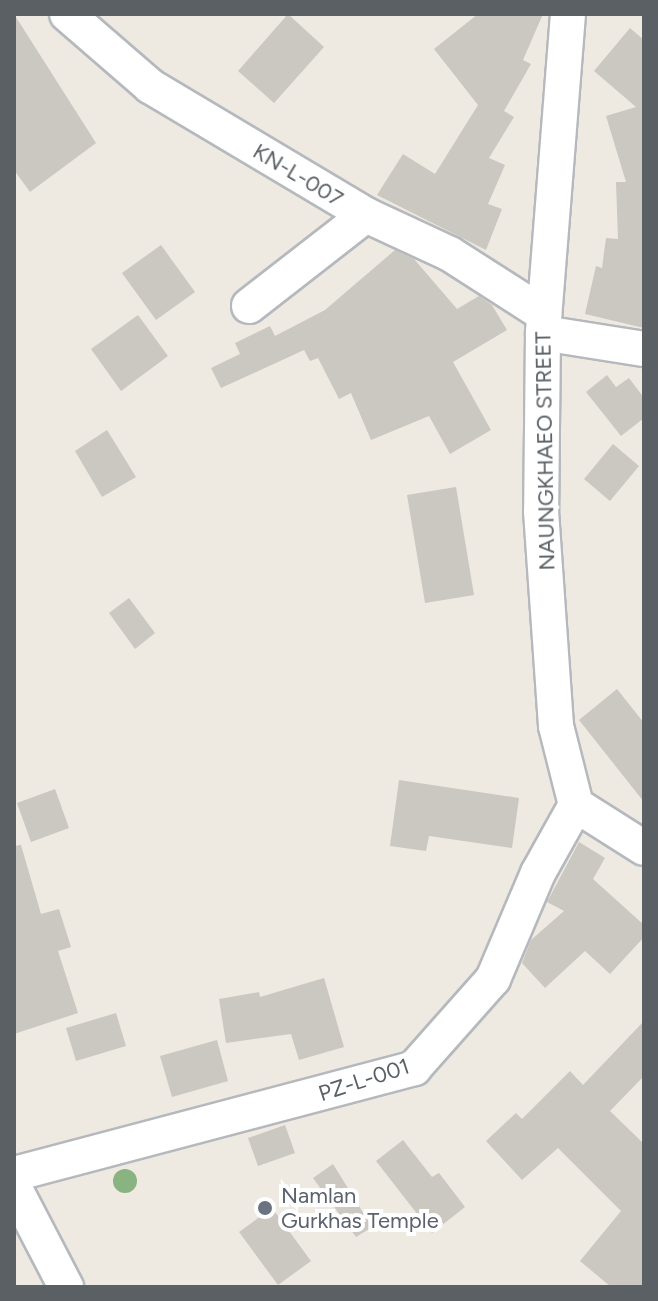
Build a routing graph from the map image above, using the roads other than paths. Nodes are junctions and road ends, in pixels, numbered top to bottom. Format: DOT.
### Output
graph roads {
  1 [pos="67,14"];
  2 [pos="568,14"];
  3 [pos="366,215"];
  4 [pos="249,306"];
  5 [pos="544,324"];
  6 [pos="644,349"];
  7 [pos="576,805"];
  8 [pos="644,848"];
  9 [pos="14,1174"];
  10 [pos="14,1187"];
  11 [pos="66,1287"];
  1 -- 3 [label="street, KN-L-007"];
  2 -- 5 [label="street, NAUNGKHAEO STREET"];
  3 -- 4 [label="street"];
  3 -- 5 [label="street, KN-L-007"];
  5 -- 6 [label="street"];
  5 -- 7 [label="street, NAUNGKHAEO STREET"];
  7 -- 8 [label="street"];
  7 -- 9 [label="street, PZ-L-001"];
  10 -- 11 [label="street"];
}
